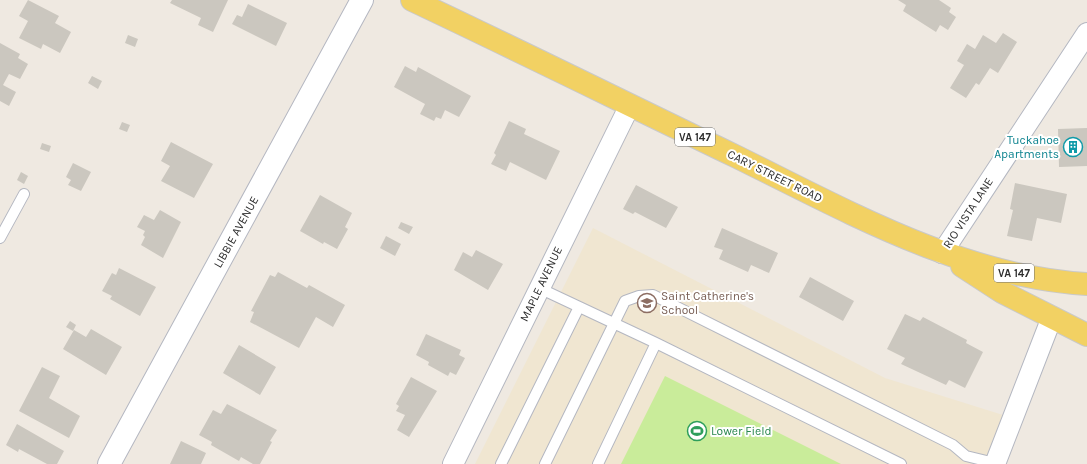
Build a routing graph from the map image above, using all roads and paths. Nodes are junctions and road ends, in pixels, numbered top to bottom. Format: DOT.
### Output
graph roads {
  1 [pos="362,0"];
  2 [pos="412,0"];
  3 [pos="1086,38"];
  4 [pos="630,105"];
  5 [pos="24,194"];
  6 [pos="0,238"];
  7 [pos="942,253"];
  8 [pos="1087,284"];
  9 [pos="539,288"];
  10 [pos="579,307"];
  11 [pos="1052,317"];
  12 [pos="614,324"];
  13 [pos="1087,335"];
  14 [pos="656,343"];
  15 [pos="963,460"];
  16 [pos="109,464"];
  17 [pos="452,464"];
  18 [pos="501,464"];
  19 [pos="545,464"];
  20 [pos="598,464"];
  21 [pos="901,464"];
  22 [pos="995,464"];
  1 -- 16 [label="main road, LIBBIE AVENUE"];
  2 -- 4 [label="main road, CARY STREET ROAD / VA 147"];
  3 -- 7 [label="street, RIO VISTA LANE"];
  4 -- 7 [label="main road, CARY STREET ROAD / VA 147"];
  4 -- 9 [label="street, MAPLE AVENUE"];
  5 -- 6 [label="lane"];
  7 -- 8 [label="main road, CARY STREET ROAD / VA 147"];
  7 -- 11 [label="main road"];
  9 -- 10 [label="lane"];
  9 -- 17 [label="street, MAPLE AVENUE"];
  10 -- 12 [label="lane"];
  10 -- 18 [label="lane"];
  11 -- 13 [label="main road"];
  11 -- 22 [label="street"];
  12 -- 14 [label="lane"];
  12 -- 15 [label="lane"];
  12 -- 19 [label="lane"];
  14 -- 20 [label="lane"];
  14 -- 21 [label="lane"];
  15 -- 22 [label="lane"];
}
